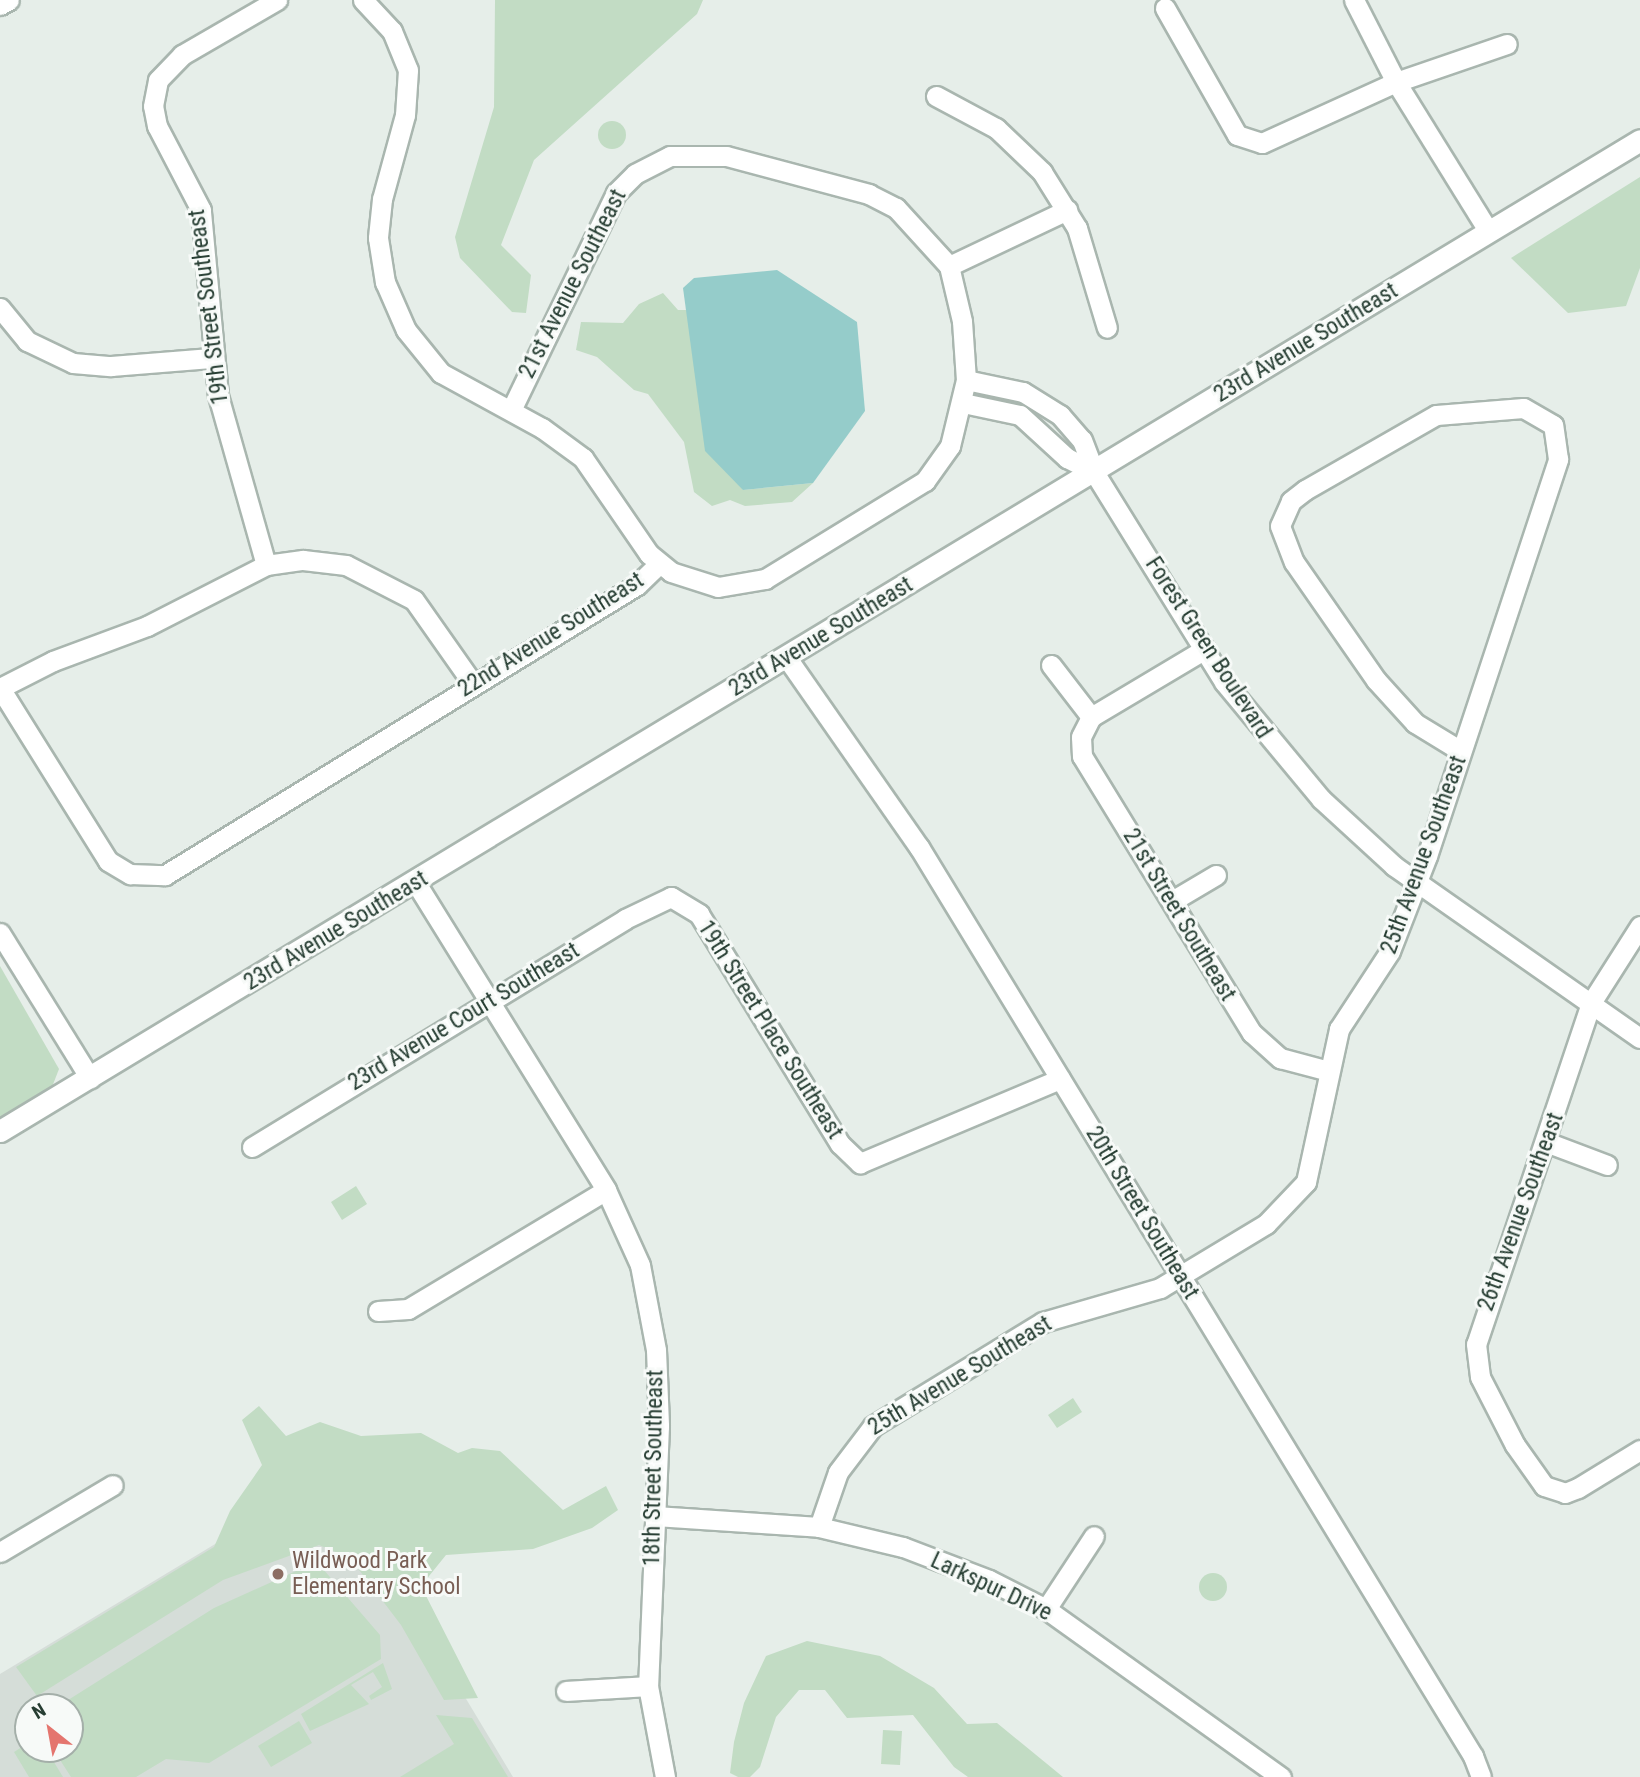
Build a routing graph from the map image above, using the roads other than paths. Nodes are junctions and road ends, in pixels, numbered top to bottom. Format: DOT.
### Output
graph roads {
  1 [pos="9,0"];
  2 [pos="277,0"];
  3 [pos="363,0"];
  4 [pos="1354,0"];
  5 [pos="0,5"];
  6 [pos="1166,8"];
  7 [pos="1507,44"];
  8 [pos="1396,82"];
  9 [pos="936,96"];
  10 [pos="1640,140"];
  11 [pos="1067,209"];
  12 [pos="1489,232"];
  13 [pos="949,266"];
  14 [pos="0,308"];
  15 [pos="1107,328"];
  16 [pos="211,358"];
  17 [pos="966,380"];
  18 [pos="963,403"];
  19 [pos="511,410"];
  20 [pos="1094,472"];
  21 [pos="659,564"];
  22 [pos="267,565"];
  23 [pos="1205,649"];
  24 [pos="787,658"];
  25 [pos="1051,665"];
  26 [pos="473,684"];
  27 [pos="0,688"];
  28 [pos="1091,717"];
  29 [pos="1461,751"];
  30 [pos="1216,875"];
  31 [pos="1414,880"];
  32 [pos="416,883"];
  33 [pos="679,898"];
  34 [pos="1172,901"];
  35 [pos="1640,926"];
  36 [pos="0,933"];
  37 [pos="489,1002"];
  38 [pos="1591,1003"];
  39 [pos="1640,1038"];
  40 [pos="1329,1071"];
  41 [pos="90,1078"];
  42 [pos="1060,1079"];
  43 [pos="0,1131"];
  44 [pos="1546,1142"];
  45 [pos="253,1147"];
  46 [pos="1607,1165"];
  47 [pos="606,1190"];
  48 [pos="1180,1276"];
  49 [pos="378,1311"];
  50 [pos="1640,1450"];
  51 [pos="113,1485"];
  52 [pos="654,1516"];
  53 [pos="819,1527"];
  54 [pos="1094,1536"];
  55 [pos="0,1552"];
  56 [pos="1046,1609"];
  57 [pos="648,1686"];
  58 [pos="566,1691"];
  59 [pos="665,1777"];
  60 [pos="1281,1777"];
  61 [pos="1481,1777"];
  1 -- 5 [label="street"];
  2 -- 16 [label="street, 19th Street Southeast"];
  3 -- 19 [label="street"];
  4 -- 8 [label="street"];
  6 -- 8 [label="street"];
  7 -- 8 [label="street"];
  8 -- 12 [label="street"];
  9 -- 11 [label="street"];
  10 -- 12 [label="street, 23rd Avenue Southeast"];
  11 -- 13 [label="street"];
  11 -- 15 [label="street"];
  12 -- 20 [label="street, 23rd Avenue Southeast"];
  13 -- 17 [label="street, 22nd Avenue Southeast"];
  13 -- 19 [label="street, 21st Avenue Southeast"];
  14 -- 16 [label="street"];
  16 -- 22 [label="street, 19th Street Southeast"];
  17 -- 18 [label="street, 22nd Avenue Southeast"];
  17 -- 20 [label="street, Forest Green Boulevard"];
  18 -- 20 [label="street"];
  18 -- 21 [label="street, 22nd Avenue Southeast"];
  19 -- 21 [label="street"];
  20 -- 23 [label="street, Forest Green Boulevard"];
  20 -- 24 [label="street, 23rd Avenue Southeast"];
  21 -- 26 [label="street, 22nd Avenue Southeast"];
  22 -- 26 [label="street"];
  22 -- 27 [label="street"];
  23 -- 28 [label="street"];
  23 -- 31 [label="street, Forest Green Boulevard"];
  24 -- 32 [label="street, 23rd Avenue Southeast"];
  24 -- 42 [label="street, 20th Street Southeast"];
  25 -- 28 [label="street"];
  26 -- 27 [label="street, 22nd Avenue Southeast"];
  28 -- 34 [label="street, 21st Street Southeast"];
  29 -- 29 [label="street, 25th Avenue Southeast"];
  29 -- 31 [label="street, 25th Avenue Southeast"];
  30 -- 34 [label="street"];
  31 -- 38 [label="street, Forest Green Boulevard"];
  31 -- 40 [label="street, 25th Avenue Southeast"];
  32 -- 37 [label="street, 18th Street Southeast"];
  32 -- 41 [label="street, 23rd Avenue Southeast"];
  33 -- 37 [label="street, 23rd Avenue Court Southeast"];
  33 -- 42 [label="street, 19th Street Place Southeast"];
  34 -- 40 [label="street, 21st Street Southeast"];
  35 -- 38 [label="street, 26th Avenue Southeast"];
  36 -- 41 [label="street"];
  37 -- 45 [label="street, 23rd Avenue Court Southeast"];
  37 -- 47 [label="street, 18th Street Southeast"];
  38 -- 39 [label="street, Forest Green Boulevard"];
  38 -- 44 [label="street, 26th Avenue Southeast"];
  40 -- 48 [label="street, 25th Avenue Southeast"];
  41 -- 43 [label="street, 23rd Avenue Southeast"];
  42 -- 48 [label="street, 20th Street Southeast"];
  44 -- 46 [label="street"];
  44 -- 50 [label="street, 26th Avenue Southeast"];
  47 -- 49 [label="street"];
  47 -- 52 [label="street, 18th Street Southeast"];
  48 -- 53 [label="street, 25th Avenue Southeast"];
  48 -- 61 [label="street, 20th Street Southeast"];
  51 -- 55 [label="street"];
  52 -- 53 [label="street, Larkspur Drive"];
  52 -- 57 [label="street, 18th Street Southeast"];
  53 -- 56 [label="street, Larkspur Drive"];
  54 -- 56 [label="street"];
  56 -- 60 [label="street, Larkspur Drive"];
  57 -- 58 [label="street"];
  57 -- 59 [label="street, 18th Street Southeast"];
}
